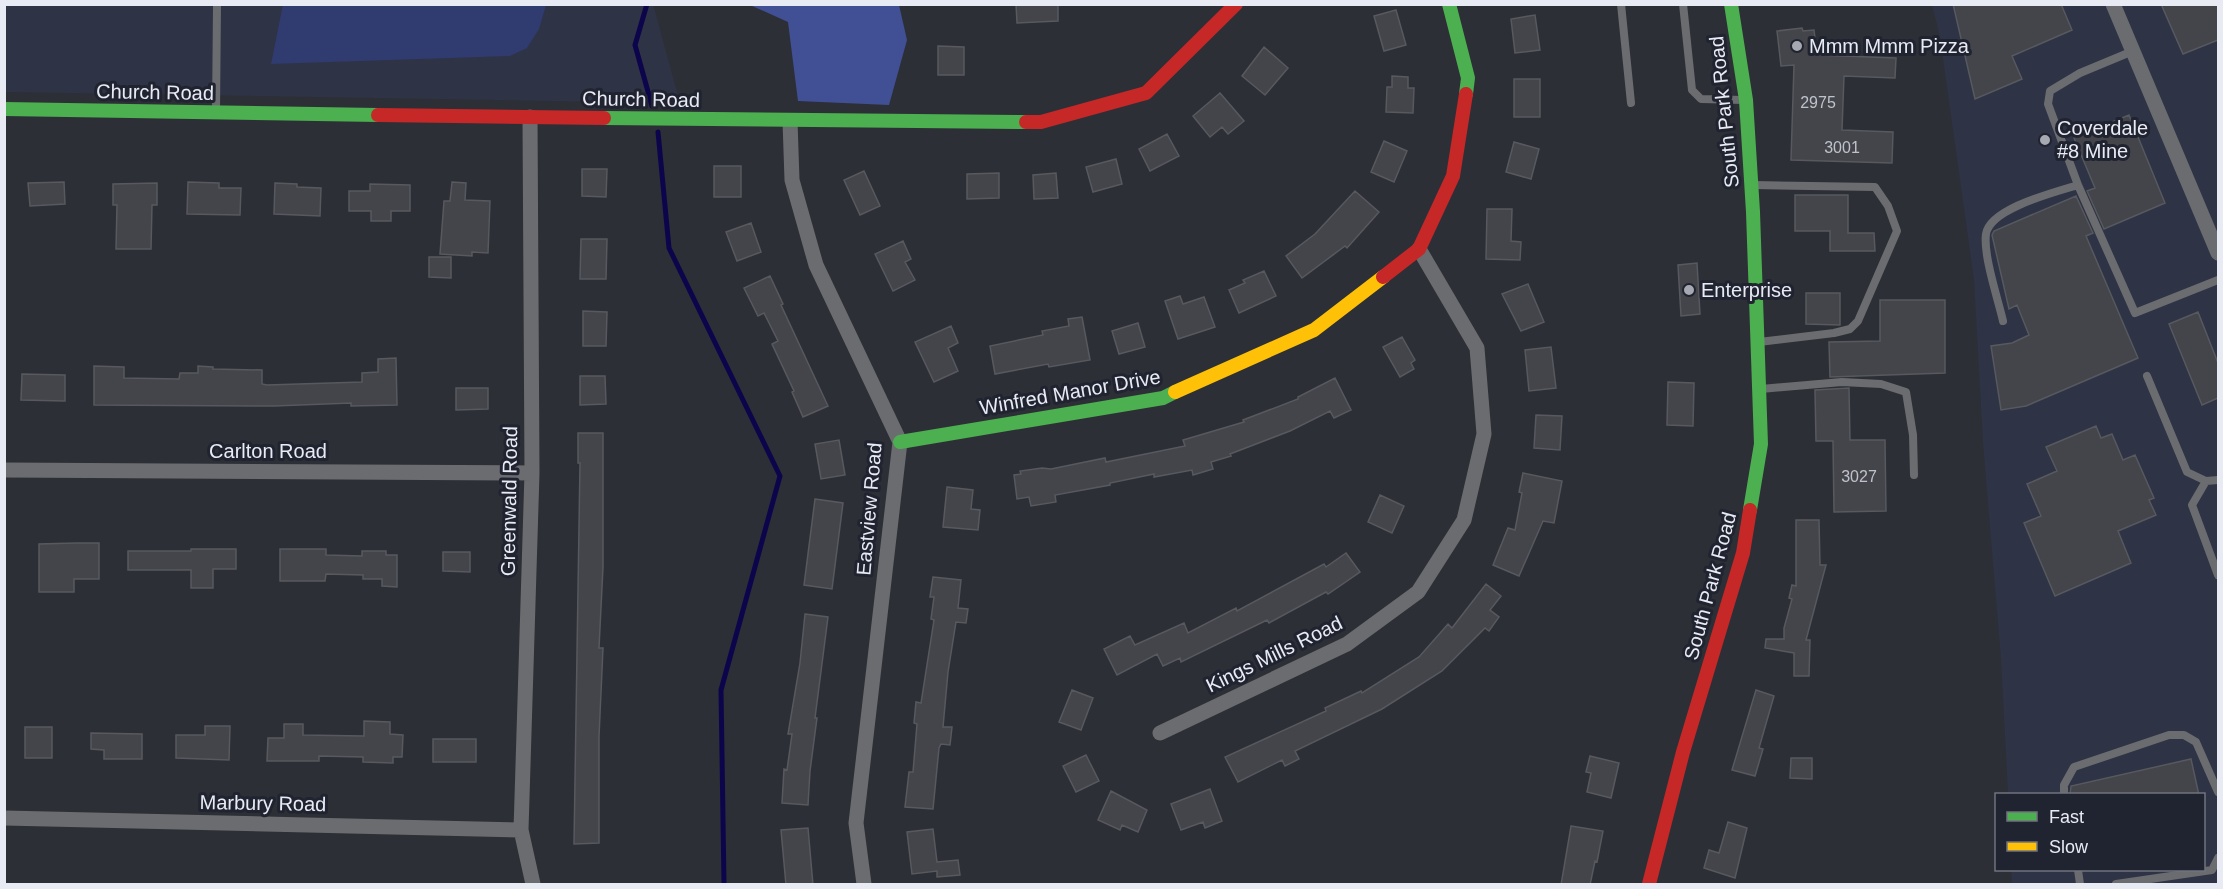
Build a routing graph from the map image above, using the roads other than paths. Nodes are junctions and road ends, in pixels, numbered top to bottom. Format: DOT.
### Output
graph roads {
  1 [pos="217,4"];
  2 [pos="1236,4"];
  3 [pos="1449,4"];
  4 [pos="1621,4"];
  5 [pos="1683,4"];
  6 [pos="1731,4"];
  7 [pos="2113,4"];
  8 [pos="2133,51"];
  9 [pos="1746,100"];
  10 [pos="1631,104"];
  11 [pos="4,109"];
  12 [pos="216,112"];
  13 [pos="530,117"];
  14 [pos="790,121"];
  15 [pos="1751,185"];
  16 [pos="2078,185"];
  17 [pos="1419,249"];
  18 [pos="2218,253"];
  19 [pos="2218,280"];
  20 [pos="2003,321"];
  21 [pos="1758,342"];
  22 [pos="2147,376"];
  23 [pos="1760,389"];
  24 [pos="900,442"];
  25 [pos="4,470"];
  26 [pos="532,473"];
  27 [pos="1914,475"];
  28 [pos="2218,480"];
  29 [pos="2206,481"];
  30 [pos="2218,575"];
  31 [pos="1160,733"];
  32 [pos="2218,792"];
  33 [pos="2064,793"];
  34 [pos="4,818"];
  35 [pos="521,830"];
  36 [pos="2218,858"];
  37 [pos="532,885"];
  38 [pos="864,885"];
  39 [pos="1649,885"];
  40 [pos="2116,885"];
  1 -- 12 [label="lane"];
  2 -- 14 [label="street, Church Road"];
  3 -- 17 [label="street, Winfred Manor Drive"];
  4 -- 10 [label="lane"];
  5 -- 9 [label="lane"];
  6 -- 9 [label="street, South Park Road"];
  7 -- 8 [label="street"];
  8 -- 16 [label="lane"];
  8 -- 18 [label="street"];
  9 -- 15 [label="street, South Park Road"];
  11 -- 12 [label="street, Church Road"];
  12 -- 13 [label="street, Church Road"];
  13 -- 14 [label="street, Church Road"];
  13 -- 26 [label="street, Greenwald Road"];
  14 -- 24 [label="street, Eastview Road"];
  15 -- 21 [label="street, South Park Road"];
  15 -- 21 [label="lane"];
  16 -- 19 [label="lane"];
  16 -- 20 [label="lane"];
  17 -- 24 [label="street, Winfred Manor Drive"];
  17 -- 31 [label="street, Kings Mills Road"];
  21 -- 23 [label="street, South Park Road"];
  22 -- 29 [label="lane"];
  23 -- 27 [label="lane"];
  23 -- 39 [label="street, South Park Road"];
  24 -- 38 [label="street, Eastview Road"];
  25 -- 26 [label="street, Carlton Road"];
  26 -- 35 [label="street, Greenwald Road"];
  28 -- 29 [label="lane"];
  29 -- 30 [label="lane"];
  32 -- 33 [label="lane"];
  34 -- 35 [label="street, Marbury Road"];
  35 -- 37 [label="street, Greenwald Road"];
  36 -- 40 [label="lane"];
}
